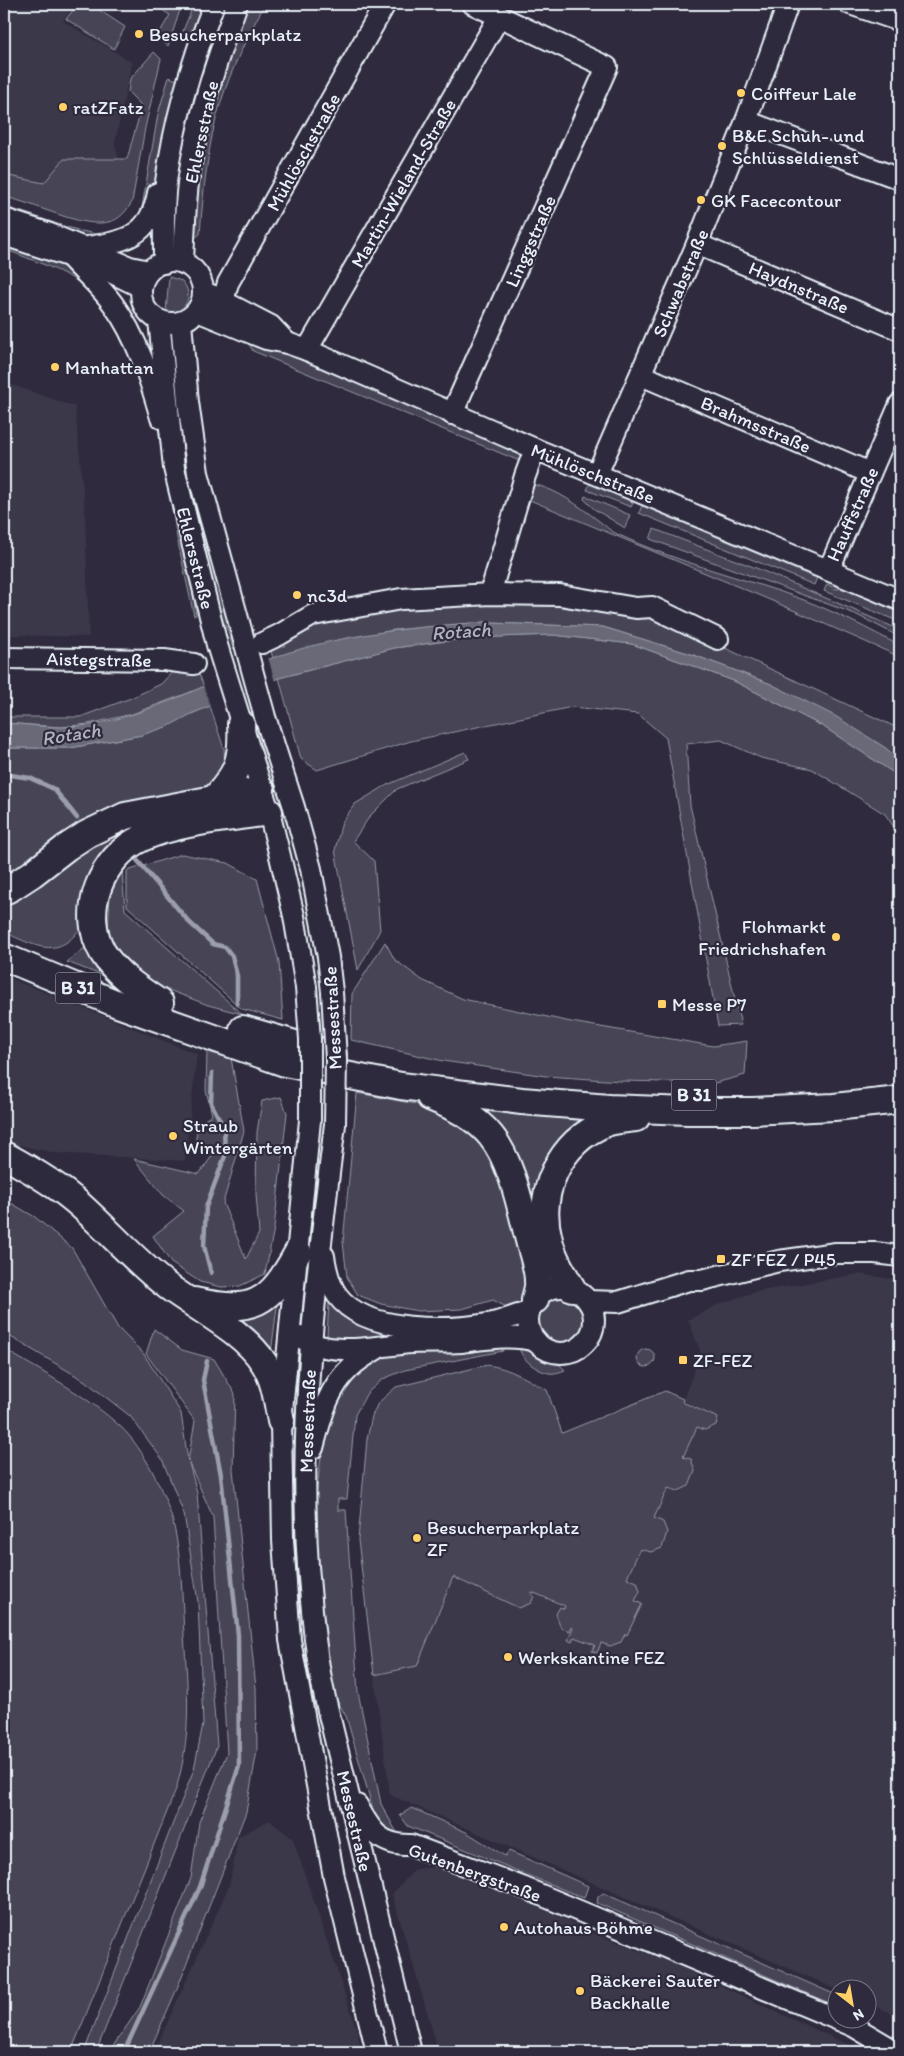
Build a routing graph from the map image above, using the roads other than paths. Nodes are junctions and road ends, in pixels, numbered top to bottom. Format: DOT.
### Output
graph roads {
  1 [pos="214,4"];
  2 [pos="237,4"];
  3 [pos="386,4"];
  4 [pos="472,4"];
  5 [pos="788,4"];
  6 [pos="850,4"];
  7 [pos="499,17"];
  8 [pos="900,22"];
  9 [pos="192,63"];
  10 [pos="746,121"];
  11 [pos="900,179"];
  12 [pos="4,218"];
  13 [pos="4,235"];
  14 [pos="697,244"];
  15 [pos="76,253"];
  16 [pos="159,271"];
  17 [pos="203,291"];
  18 [pos="222,302"];
  19 [pos="189,316"];
  20 [pos="159,320"];
  21 [pos="900,330"];
  22 [pos="287,342"];
  23 [pos="307,350"];
  24 [pos="641,375"];
  25 [pos="900,404"];
  26 [pos="452,414"];
  27 [pos="535,449"];
  28 [pos="174,468"];
  29 [pos="597,474"];
  30 [pos="870,474"];
  31 [pos="828,568"];
  32 [pos="490,594"];
  33 [pos="900,600"];
  34 [pos="718,639"];
  35 [pos="252,641"];
  36 [pos="4,658"];
  37 [pos="194,664"];
  38 [pos="253,720"];
  39 [pos="274,803"];
  40 [pos="220,809"];
  41 [pos="280,856"];
  42 [pos="4,891"];
  43 [pos="4,943"];
  44 [pos="4,957"];
  45 [pos="160,1003"];
  46 [pos="900,1085"];
  47 [pos="401,1086"];
  48 [pos="900,1100"];
  49 [pos="688,1111"];
  50 [pos="4,1155"];
  51 [pos="321,1239"];
  52 [pos="298,1252"];
  53 [pos="900,1256"];
  54 [pos="702,1280"];
  55 [pos="580,1295"];
  56 [pos="188,1300"];
  57 [pos="532,1306"];
  58 [pos="290,1324"];
  59 [pos="594,1325"];
  60 [pos="536,1341"];
  61 [pos="310,1345"];
  62 [pos="380,1346"];
  63 [pos="281,1421"];
  64 [pos="305,1478"];
  65 [pos="348,1790"];
  66 [pos="377,2052"];
  67 [pos="411,2052"];
  68 [pos="897,2052"];
  1 -- 9 [label="street, Ehlersstraße"];
  2 -- 16 [label="street, Ehlersstraße"];
  3 -- 18 [label="street, Mühlöschstraße"];
  4 -- 7 [label="street"];
  5 -- 10 [label="street, Schwabstraße"];
  6 -- 8 [label="street"];
  7 -- 23 [label="street, Martin-Wieland-Straße"];
  7 -- 26 [label="street, Linggstraße"];
  9 -- 15 [label="street"];
  9 -- 16 [label="street, Ehlersstraße"];
  10 -- 11 [label="street"];
  10 -- 14 [label="street, Schwabstraße"];
  12 -- 15 [label="street"];
  13 -- 15 [label="street"];
  14 -- 21 [label="street, Haydnstraße"];
  14 -- 24 [label="street, Schwabstraße"];
  15 -- 16 [label="street"];
  15 -- 28 [label="street"];
  16 -- 17 [label="street"];
  16 -- 20 [label="street"];
  17 -- 18 [label="street, Mühlöschstraße"];
  17 -- 19 [label="street"];
  18 -- 22 [label="street, Mühlöschstraße"];
  19 -- 20 [label="street"];
  19 -- 22 [label="street, Mühlöschstraße"];
  19 -- 35 [label="street, Ehlersstraße"];
  20 -- 28 [label="street, Ehlersstraße"];
  22 -- 23 [label="street, Mühlöschstraße"];
  23 -- 26 [label="street, Mühlöschstraße"];
  24 -- 29 [label="street, Schwabstraße"];
  24 -- 30 [label="street, Brahmsstraße"];
  25 -- 30 [label="street, Hauffstraße"];
  26 -- 27 [label="street, Mühlöschstraße"];
  27 -- 29 [label="street, Mühlöschstraße"];
  27 -- 32 [label="street"];
  28 -- 38 [label="street, Ehlersstraße"];
  29 -- 31 [label="street, Mühlöschstraße"];
  30 -- 31 [label="street, Hauffstraße"];
  31 -- 33 [label="street, Mühlöschstraße"];
  32 -- 34 [label="street"];
  32 -- 35 [label="street"];
  35 -- 38 [label="street, Ehlersstraße"];
  36 -- 37 [label="street, Aistegstraße"];
  38 -- 39 [label="street, Ehlersstraße"];
  38 -- 39 [label="street, Ehlersstraße"];
  38 -- 40 [label="main road"];
  39 -- 40 [label="main road"];
  39 -- 41 [label="street, Messestraße"];
  39 -- 51 [label="street, Messestraße, bridge"];
  40 -- 41 [label="street"];
  40 -- 42 [label="main road"];
  40 -- 45 [label="main road"];
  41 -- 52 [label="street, Messestraße, bridge"];
  43 -- 45 [label="main road, B 31"];
  44 -- 47 [label="main road, B 31"];
  45 -- 46 [label="main road, B 31"];
  47 -- 49 [label="main road, B 31"];
  47 -- 57 [label="main road"];
  48 -- 49 [label="main road, B 31"];
  49 -- 55 [label="main road"];
  50 -- 56 [label="main road"];
  51 -- 57 [label="street"];
  51 -- 61 [label="street, Messestraße"];
  52 -- 56 [label="main road"];
  52 -- 58 [label="street, Messestraße"];
  53 -- 54 [label="street"];
  54 -- 55 [label="street"];
  54 -- 59 [label="street"];
  55 -- 57 [label="street"];
  55 -- 59 [label="street"];
  56 -- 63 [label="main road"];
  57 -- 60 [label="street"];
  58 -- 61 [label="street"];
  58 -- 63 [label="street, Messestraße"];
  59 -- 60 [label="street"];
  60 -- 62 [label="street"];
  61 -- 62 [label="street"];
  61 -- 64 [label="street, Messestraße"];
  62 -- 64 [label="street"];
  63 -- 66 [label="street, Messestraße"];
  64 -- 65 [label="street, Messestraße"];
  65 -- 67 [label="street, Messestraße"];
  65 -- 68 [label="street, Gutenbergstraße"];
}
